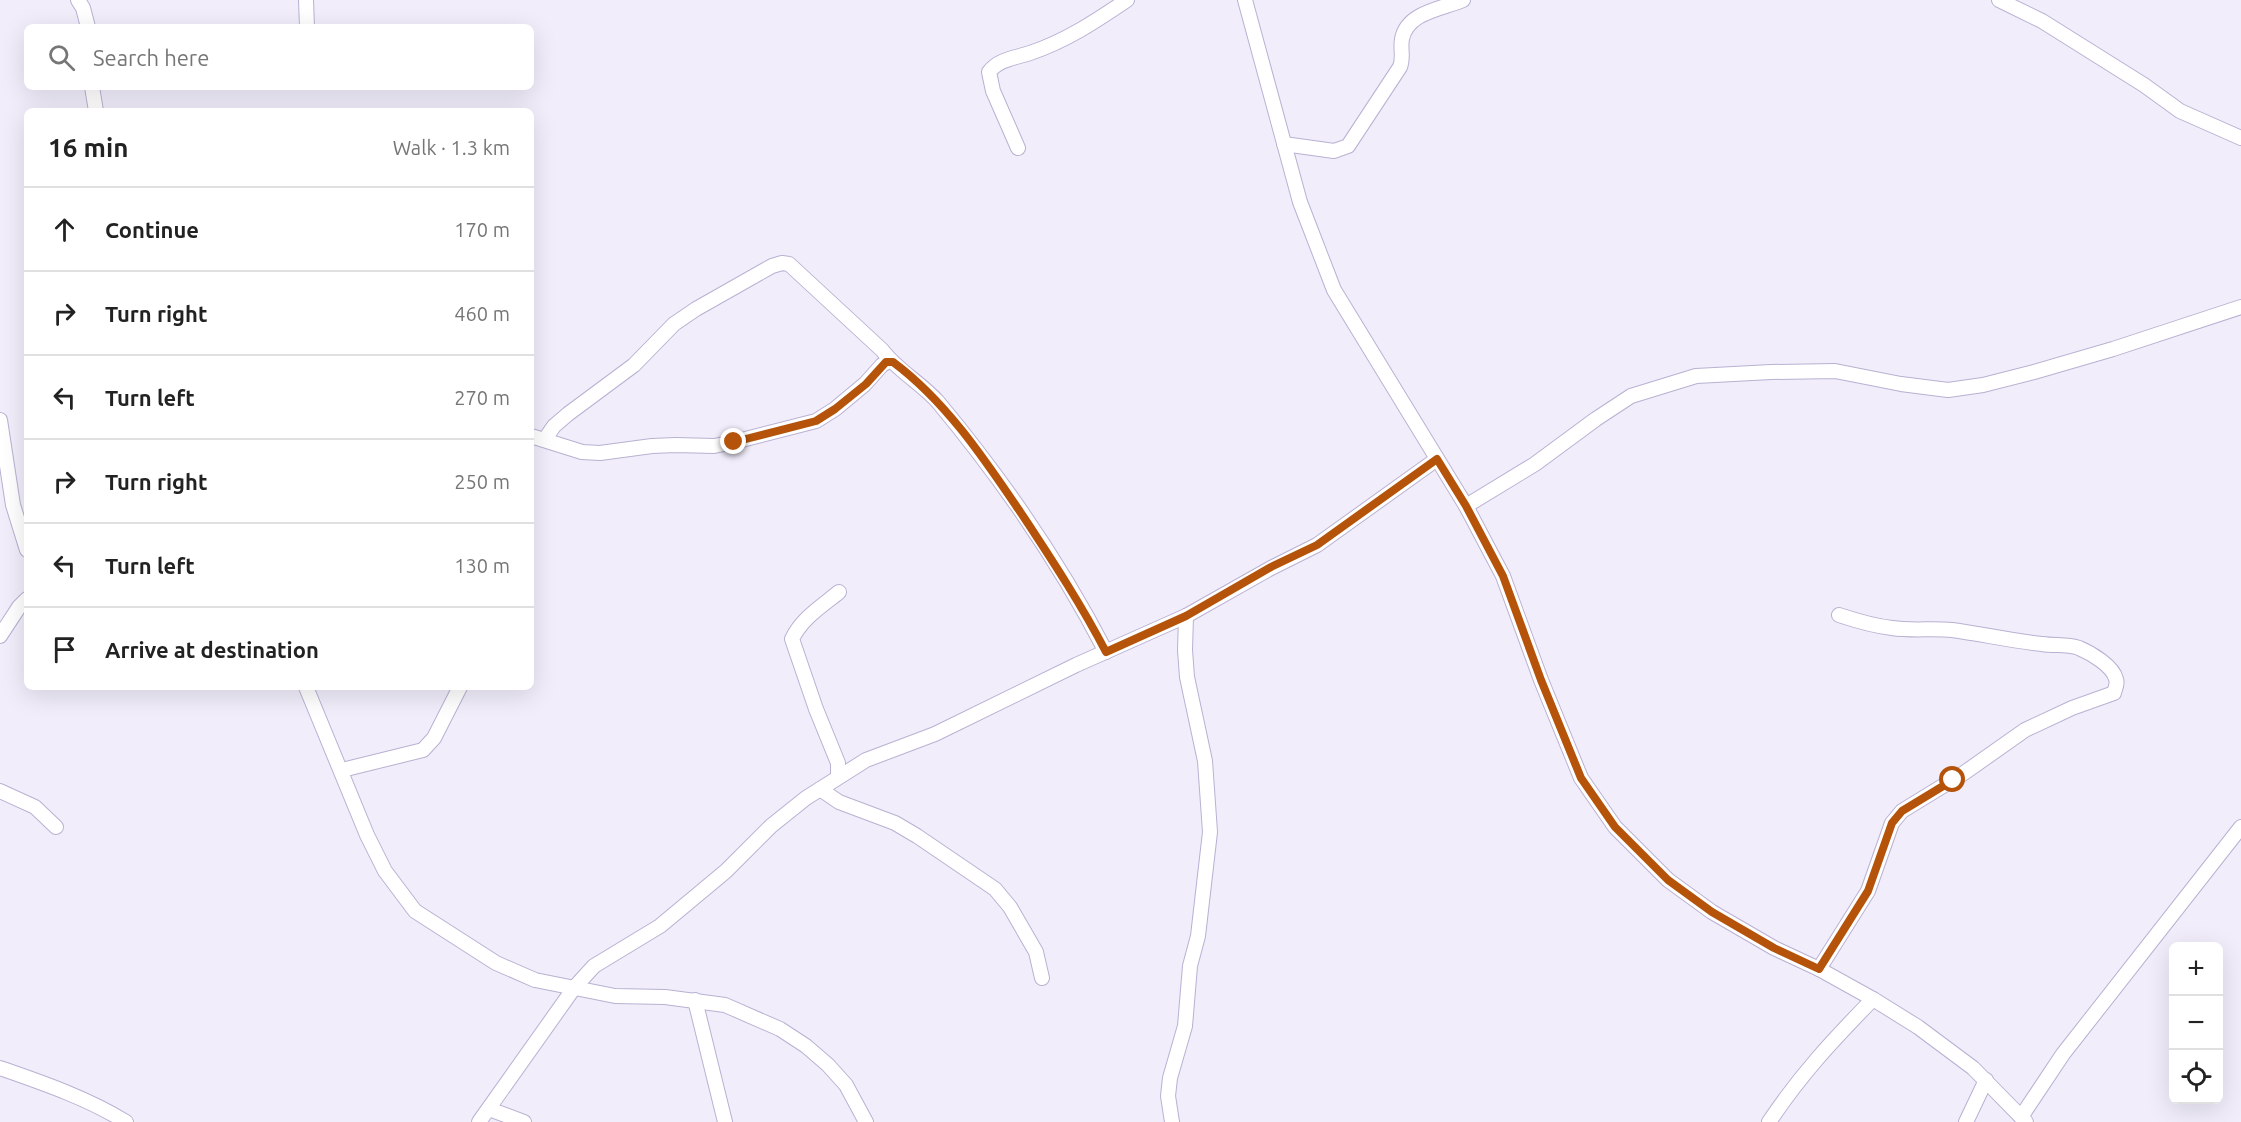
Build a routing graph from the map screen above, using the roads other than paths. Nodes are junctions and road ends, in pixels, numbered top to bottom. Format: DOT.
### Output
graph roads {
  1 [pos="78,0"];
  2 [pos="306,0"];
  3 [pos="1127,0"];
  4 [pos="1245,0"];
  5 [pos="1463,0"];
  6 [pos="1999,0"];
  7 [pos="87,24"];
  8 [pos="307,24"];
  9 [pos="92,90"];
  10 [pos="96,108"];
  11 [pos="2241,138"];
  12 [pos="1284,144"];
  13 [pos="1018,148"];
  14 [pos="2241,307"];
  15 [pos="889,361"];
  16 [pos="0,420"];
  17 [pos="538,438"];
  18 [pos="1437,459"];
  19 [pos="1466,506"];
  20 [pos="24,540"];
  21 [pos="839,592"];
  22 [pos="24,602"];
  23 [pos="1839,615"];
  24 [pos="1186,616"];
  25 [pos="0,636"];
  26 [pos="1106,652"];
  27 [pos="307,690"];
  28 [pos="458,690"];
  29 [pos="342,770"];
  30 [pos="838,776"];
  31 [pos="820,789"];
  32 [pos="0,791"];
  33 [pos="56,827"];
  34 [pos="2241,827"];
  35 [pos="1819,969"];
  36 [pos="1042,978"];
  37 [pos="574,988"];
  38 [pos="1873,999"];
  39 [pos="695,1000"];
  40 [pos="0,1068"];
  41 [pos="1986,1080"];
  42 [pos="489,1109"];
  43 [pos="2023,1119"];
  44 [pos="126,1122"];
  45 [pos="479,1122"];
  46 [pos="524,1122"];
  47 [pos="725,1122"];
  48 [pos="866,1122"];
  49 [pos="1172,1122"];
  50 [pos="1769,1122"];
  51 [pos="1966,1122"];
  1 -- 7 [label="street"];
  2 -- 8 [label="street"];
  3 -- 13 [label="street"];
  4 -- 12 [label="street"];
  5 -- 12 [label="street"];
  6 -- 11 [label="street"];
  9 -- 10 [label="street"];
  12 -- 18 [label="street"];
  14 -- 19 [label="street"];
  15 -- 17 [label="street"];
  15 -- 17 [label="street"];
  15 -- 26 [label="street"];
  16 -- 20 [label="street"];
  18 -- 19 [label="street"];
  18 -- 24 [label="street"];
  19 -- 35 [label="street"];
  21 -- 30 [label="street"];
  22 -- 25 [label="street"];
  23 -- 35 [label="street"];
  24 -- 26 [label="street"];
  24 -- 49 [label="street"];
  26 -- 30 [label="street"];
  27 -- 29 [label="street"];
  28 -- 29 [label="street"];
  29 -- 37 [label="street"];
  30 -- 31 [label="street"];
  31 -- 36 [label="street"];
  31 -- 37 [label="street"];
  32 -- 33 [label="street"];
  34 -- 43 [label="street"];
  35 -- 38 [label="street"];
  37 -- 39 [label="street"];
  37 -- 42 [label="street"];
  38 -- 41 [label="street"];
  38 -- 50 [label="street"];
  39 -- 47 [label="street"];
  39 -- 48 [label="street"];
  40 -- 44 [label="street"];
  41 -- 43 [label="street"];
  41 -- 51 [label="street"];
  42 -- 45 [label="street"];
  42 -- 46 [label="street"];
}
